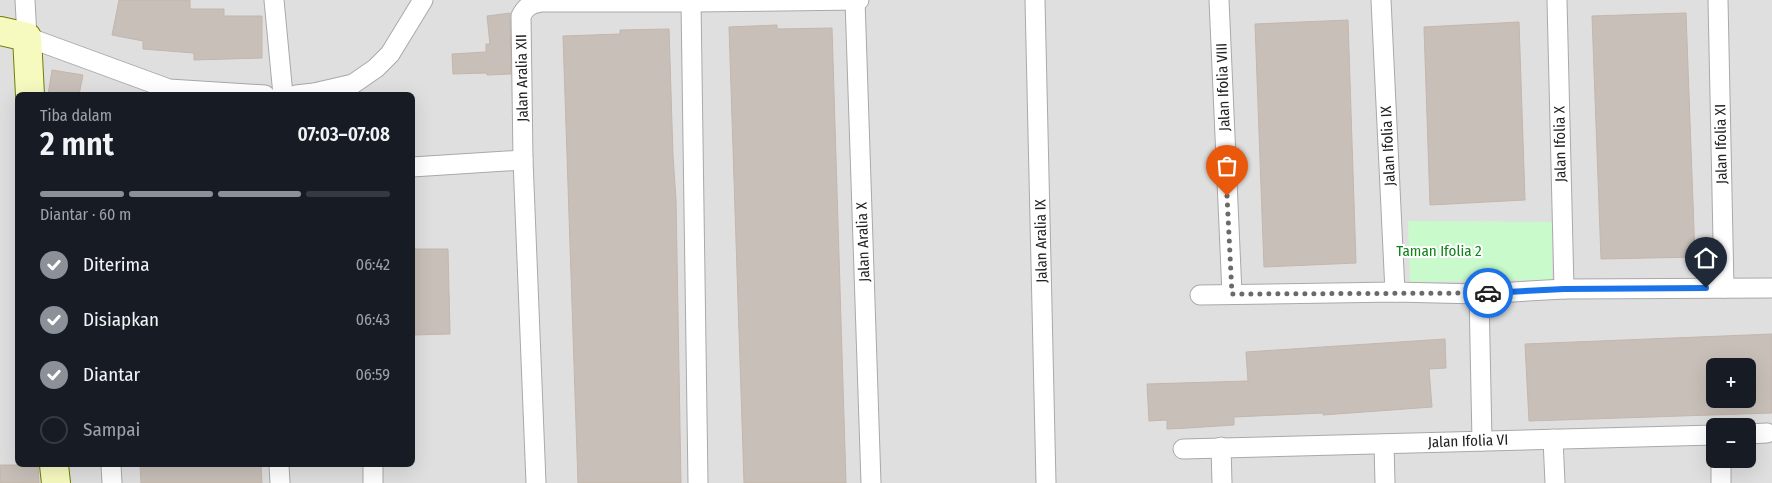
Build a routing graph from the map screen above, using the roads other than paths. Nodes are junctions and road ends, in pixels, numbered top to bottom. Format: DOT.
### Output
graph roads {
  1 [pos="25,0"];
  2 [pos="274,0"];
  3 [pos="423,0"];
  4 [pos="857,0"];
  5 [pos="1036,0"];
  6 [pos="1219,0"];
  7 [pos="1380,0"];
  8 [pos="1557,0"];
  9 [pos="1718,0"];
  10 [pos="691,2"];
  11 [pos="0,31"];
  12 [pos="27,37"];
  13 [pos="30,92"];
  14 [pos="217,92"];
  15 [pos="283,92"];
  16 [pos="318,92"];
  17 [pos="523,160"];
  18 [pos="415,167"];
  19 [pos="1724,288"];
  20 [pos="1772,288"];
  21 [pos="1564,289"];
  22 [pos="1395,292"];
  23 [pos="1232,294"];
  24 [pos="1479,294"];
  25 [pos="1200,295"];
  26 [pos="1756,434"];
  27 [pos="1767,434"];
  28 [pos="1706,435"];
  29 [pos="1554,439"];
  30 [pos="1482,441"];
  31 [pos="1384,444"];
  32 [pos="1221,447"];
  33 [pos="1183,449"];
  34 [pos="54,467"];
  35 [pos="111,467"];
  36 [pos="279,467"];
  37 [pos="373,467"];
  38 [pos="1720,468"];
  39 [pos="56,483"];
  40 [pos="112,483"];
  41 [pos="280,483"];
  42 [pos="373,483"];
  43 [pos="536,483"];
  44 [pos="698,483"];
  45 [pos="871,483"];
  46 [pos="1046,483"];
  47 [pos="1222,483"];
  48 [pos="1385,483"];
  49 [pos="1555,483"];
  50 [pos="1721,483"];
  1 -- 12 [label="street"];
  2 -- 15 [label="street"];
  3 -- 16 [label="street"];
  4 -- 10 [label="street, Jalan Aralia XII"];
  4 -- 45 [label="street, Jalan Aralia X"];
  5 -- 46 [label="street, Jalan Aralia IX"];
  6 -- 23 [label="street, Jalan Ifolia VIII"];
  7 -- 22 [label="street, Jalan Ifolia IX"];
  8 -- 21 [label="street, Jalan Ifolia X"];
  9 -- 19 [label="street, Jalan Ifolia XI"];
  10 -- 17 [label="street, Jalan Aralia XII"];
  10 -- 44 [label="street"];
  11 -- 12 [label="street"];
  12 -- 13 [label="street"];
  12 -- 14 [label="street"];
  17 -- 18 [label="street"];
  17 -- 43 [label="street, Jalan Aralia XII"];
  19 -- 20 [label="street"];
  19 -- 21 [label="street"];
  21 -- 24 [label="street"];
  22 -- 23 [label="street"];
  22 -- 24 [label="street"];
  23 -- 25 [label="street"];
  24 -- 30 [label="street"];
  26 -- 27 [label="street"];
  28 -- 29 [label="street, Jalan Ifolia VI"];
  29 -- 30 [label="street, Jalan Ifolia VI"];
  29 -- 49 [label="street"];
  30 -- 31 [label="street, Jalan Ifolia VI"];
  31 -- 32 [label="street, Jalan Ifolia VI"];
  31 -- 48 [label="street"];
  32 -- 33 [label="street, Jalan Ifolia VI"];
  32 -- 47 [label="street"];
  34 -- 39 [label="street"];
  35 -- 40 [label="street"];
  36 -- 41 [label="street"];
  37 -- 42 [label="street"];
  38 -- 50 [label="street"];
}
